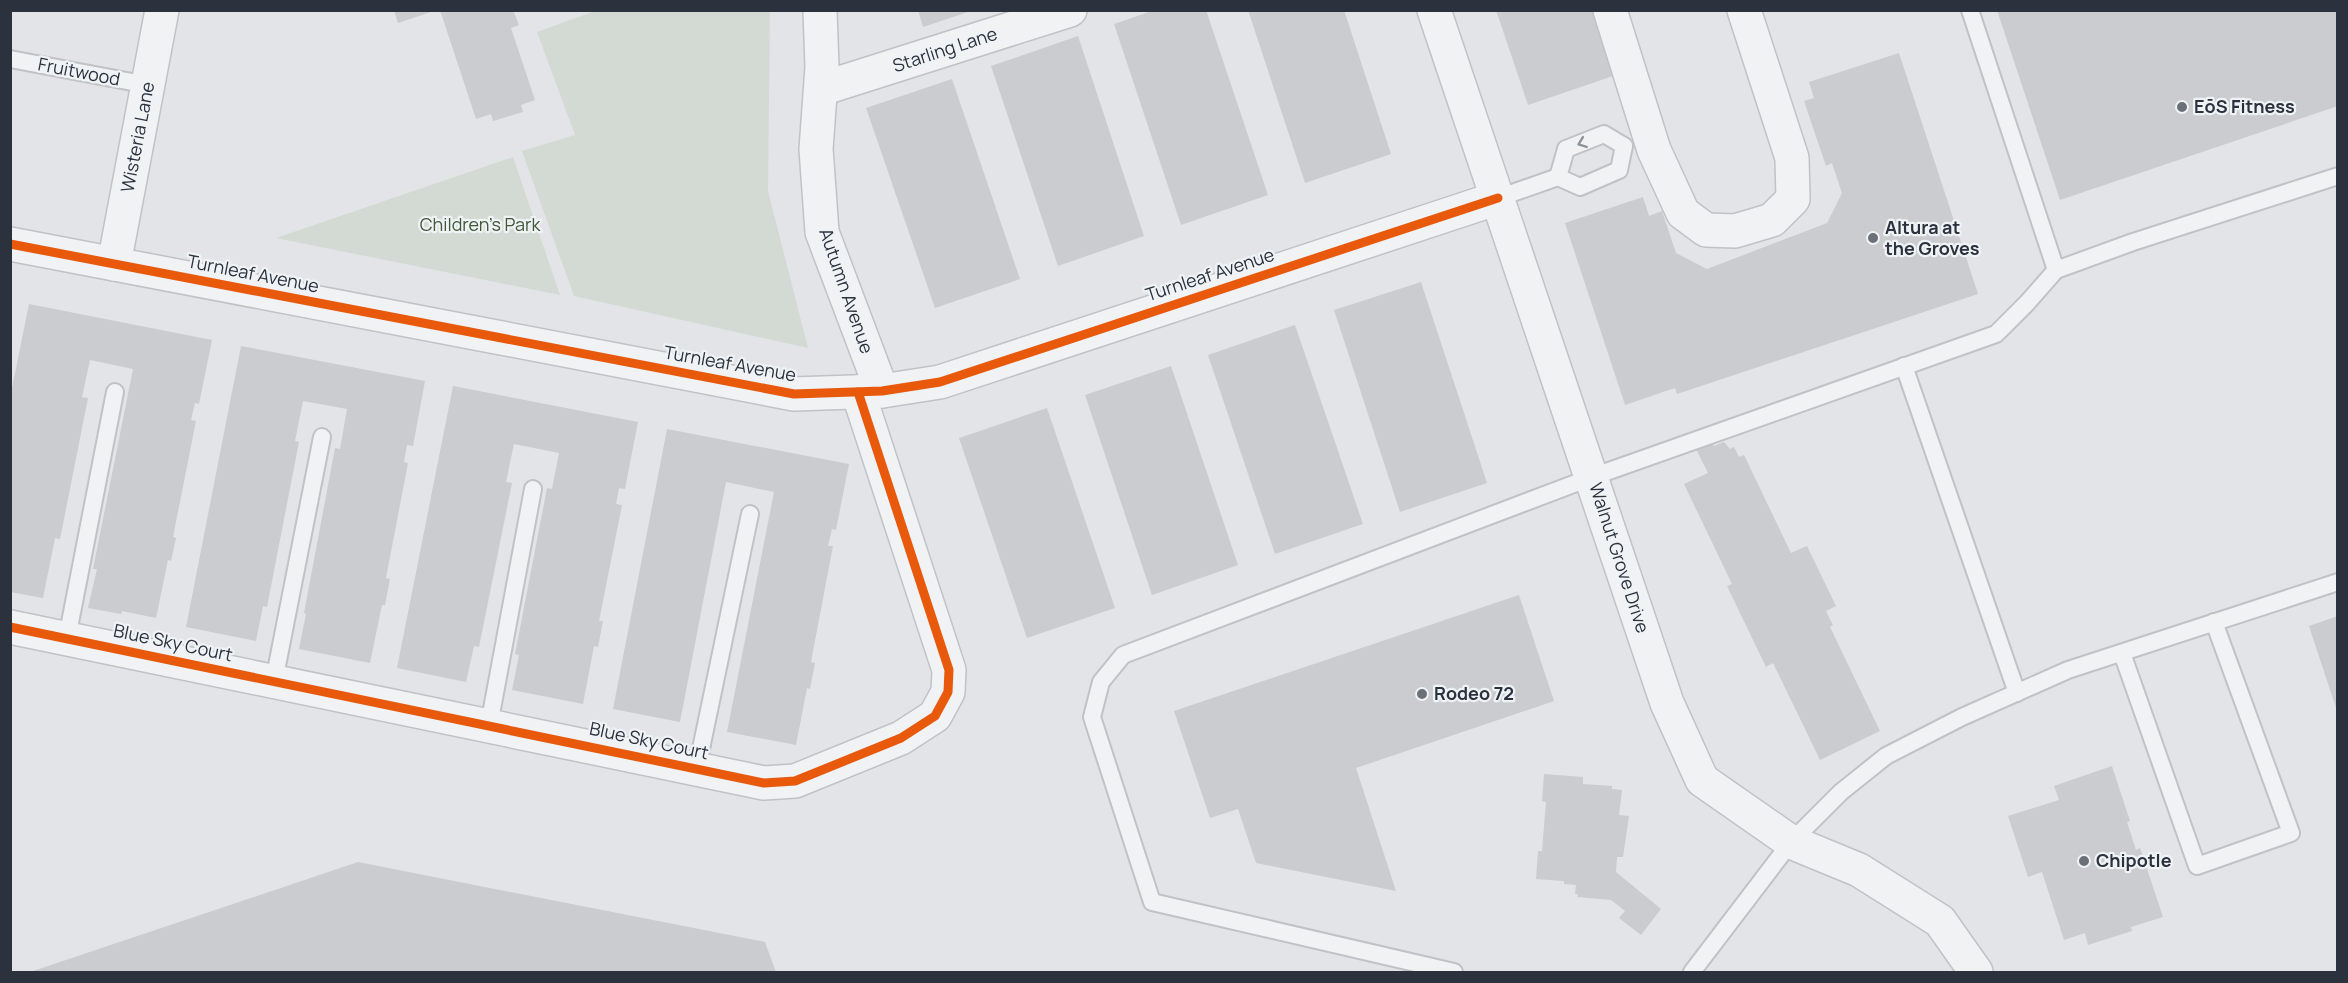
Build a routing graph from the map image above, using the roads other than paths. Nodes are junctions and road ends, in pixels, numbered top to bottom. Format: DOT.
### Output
graph roads {
  1 [pos="162,10"];
  2 [pos="820,10"];
  3 [pos="1070,10"];
  4 [pos="1434,10"];
  5 [pos="1610,10"];
  6 [pos="1744,10"];
  7 [pos="1970,10"];
  8 [pos="10,59"];
  9 [pos="148,85"];
  10 [pos="820,90"];
  11 [pos="1636,140"];
  12 [pos="2337,176"];
  13 [pos="1558,177"];
  14 [pos="1498,198"];
  15 [pos="10,244"];
  16 [pos="114,264"];
  17 [pos="2056,270"];
  18 [pos="1904,366"];
  19 [pos="870,391"];
  20 [pos="115,392"];
  21 [pos="322,437"];
  22 [pos="1592,477"];
  23 [pos="533,489"];
  24 [pos="750,514"];
  25 [pos="2337,582"];
  26 [pos="2214,622"];
  27 [pos="10,627"];
  28 [pos="67,638"];
  29 [pos="2122,653"];
  30 [pos="274,681"];
  31 [pos="2017,693"];
  32 [pos="489,725"];
  33 [pos="697,768"];
  34 [pos="1791,842"];
  35 [pos="1454,972"];
  36 [pos="1692,972"];
  37 [pos="1976,972"];
  1 -- 9 [label="street, Wisteria Lane"];
  2 -- 10 [label="street, Autumn Avenue"];
  3 -- 10 [label="street, Starling Lane"];
  4 -- 14 [label="street, Walnut Grove Drive"];
  5 -- 11 [label="street"];
  6 -- 11 [label="street"];
  7 -- 17 [label="lane"];
  8 -- 9 [label="lane, Fruitwood"];
  9 -- 16 [label="street, Wisteria Lane"];
  10 -- 19 [label="street, Autumn Avenue"];
  11 -- 13 [label="lane"];
  11 -- 13 [label="lane, one-way"];
  12 -- 17 [label="lane"];
  13 -- 14 [label="lane"];
  14 -- 19 [label="street, Turnleaf Avenue"];
  14 -- 22 [label="street, Walnut Grove Drive"];
  15 -- 16 [label="street, Turnleaf Avenue"];
  16 -- 19 [label="street, Turnleaf Avenue"];
  17 -- 18 [label="lane"];
  18 -- 22 [label="lane"];
  18 -- 31 [label="lane"];
  19 -- 33 [label="street, Blue Sky Court"];
  20 -- 28 [label="lane"];
  21 -- 30 [label="lane"];
  22 -- 34 [label="street, Walnut Grove Drive"];
  22 -- 35 [label="lane"];
  23 -- 32 [label="lane"];
  24 -- 33 [label="lane"];
  25 -- 26 [label="lane"];
  26 -- 29 [label="lane"];
  26 -- 29 [label="lane"];
  27 -- 28 [label="street, Blue Sky Court"];
  28 -- 30 [label="street, Blue Sky Court"];
  29 -- 31 [label="lane"];
  30 -- 32 [label="street, Blue Sky Court"];
  31 -- 34 [label="lane"];
  32 -- 33 [label="street, Blue Sky Court"];
  34 -- 36 [label="lane"];
  34 -- 37 [label="street, Walnut Grove Drive"];
}
